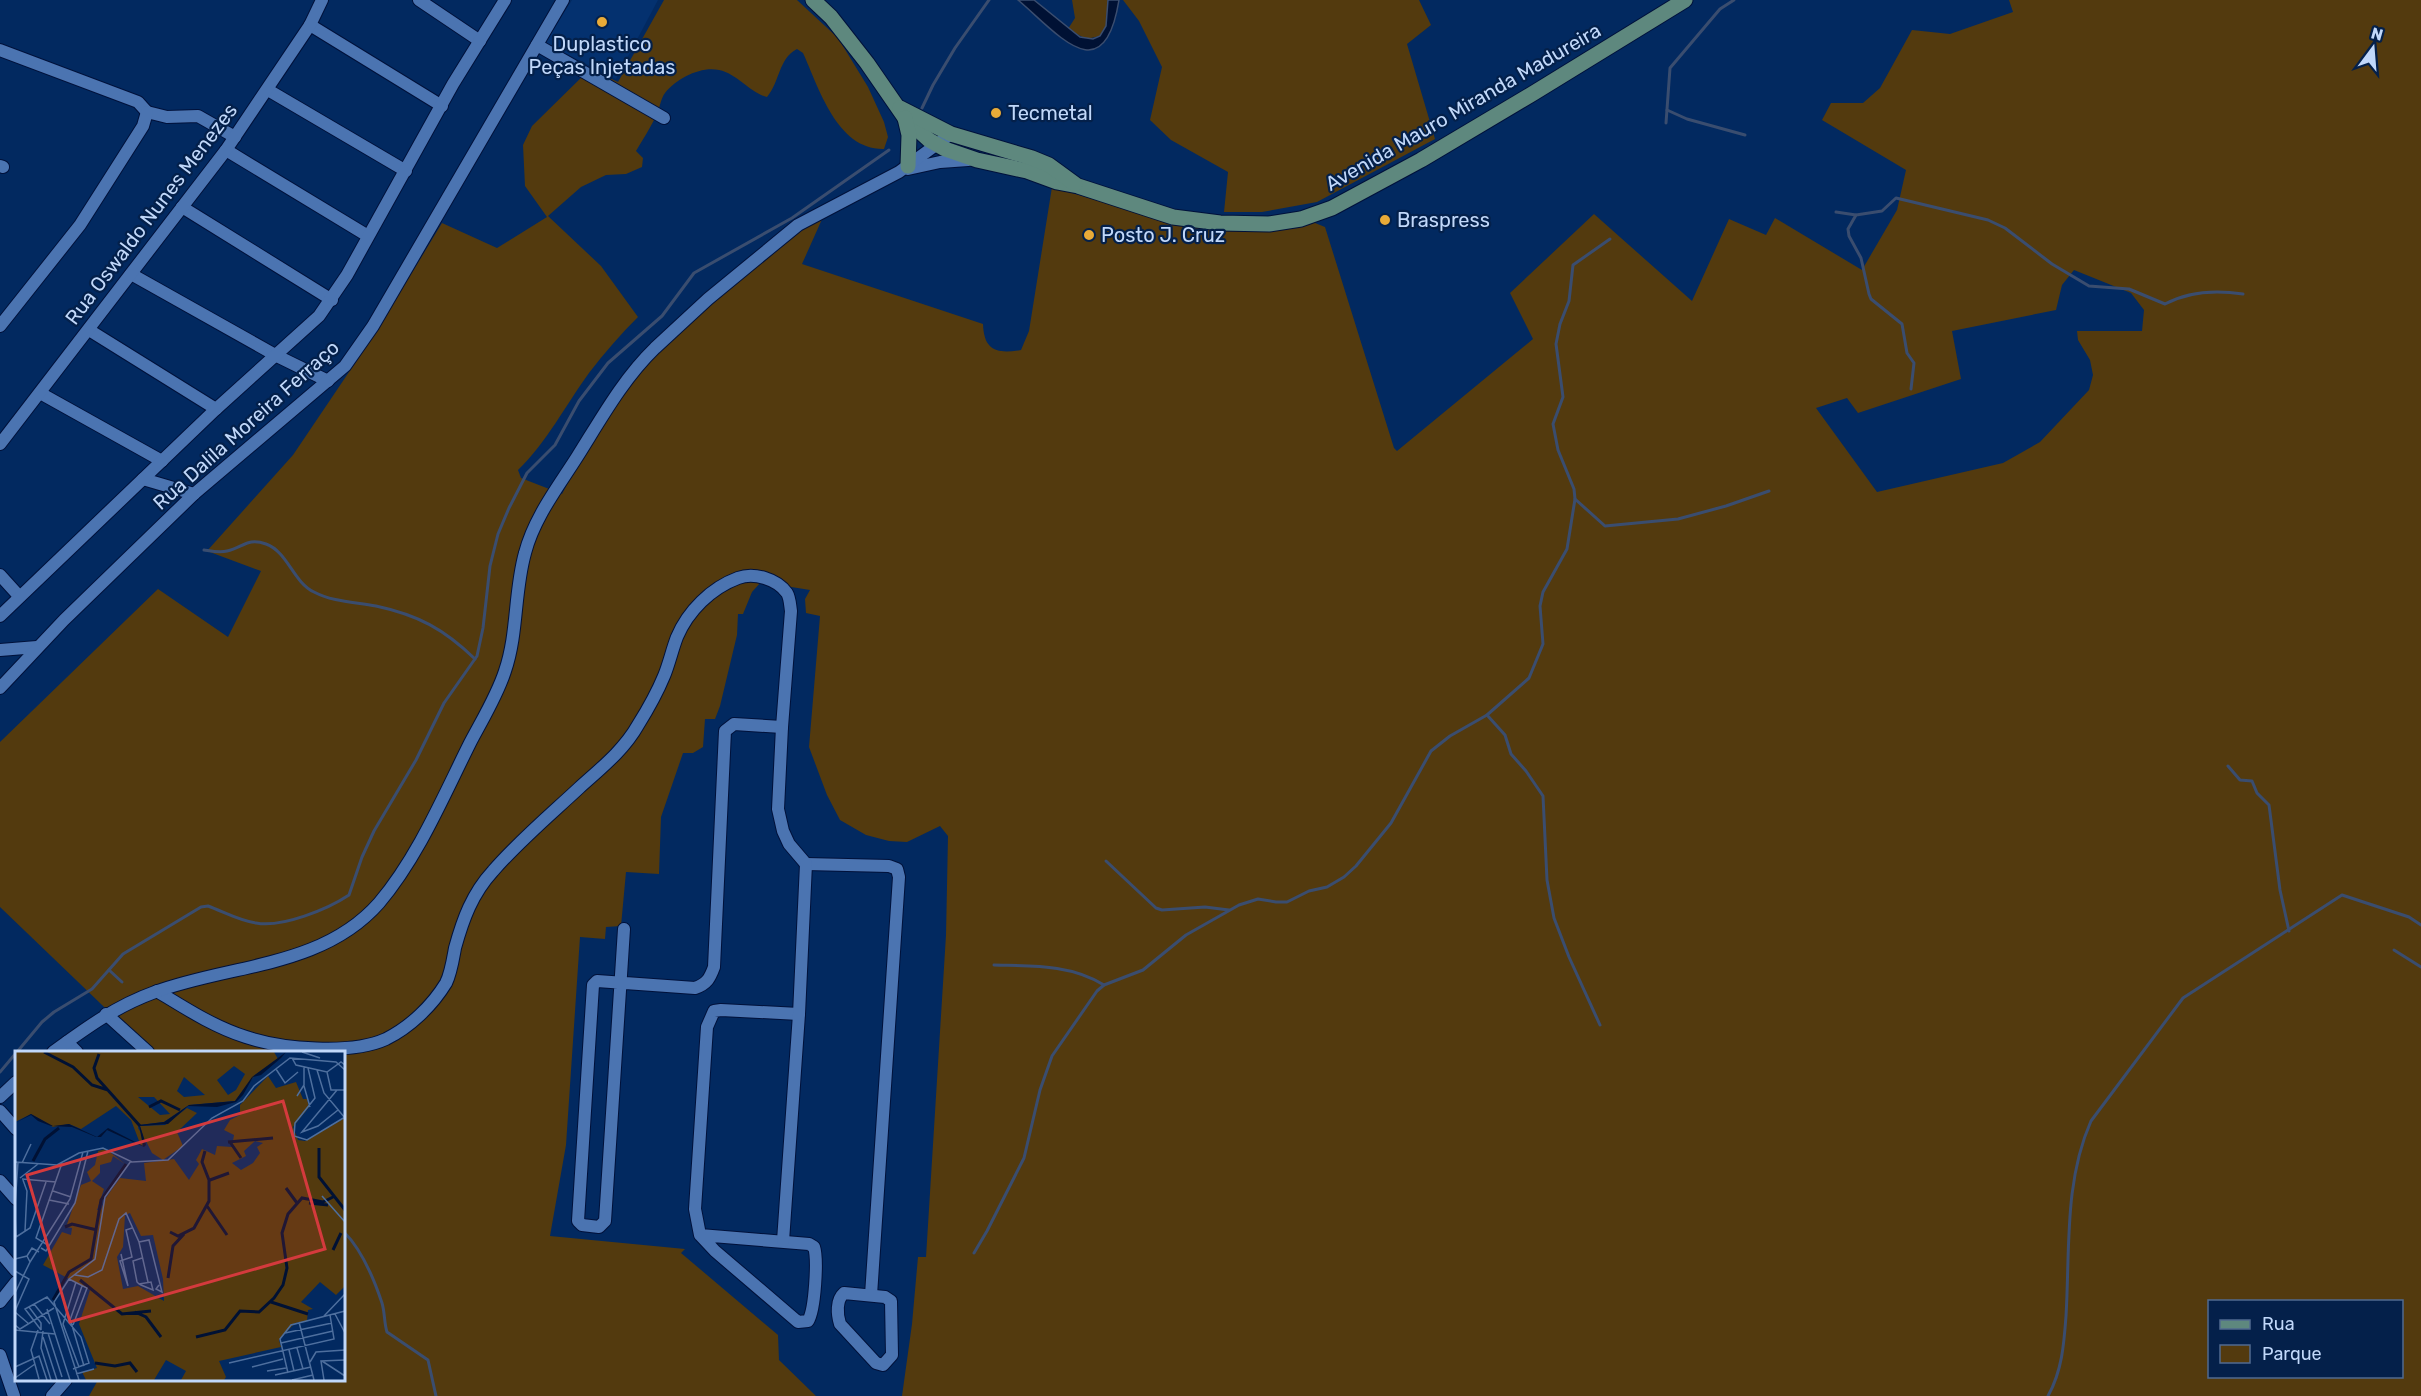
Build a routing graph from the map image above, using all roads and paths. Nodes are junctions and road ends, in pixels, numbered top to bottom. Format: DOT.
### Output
graph roads {
  1 [pos="322,0"];
  2 [pos="419,0"];
  3 [pos="505,0"];
  4 [pos="563,0"];
  5 [pos="813,0"];
  6 [pos="1685,0"];
  7 [pos="310,25"];
  8 [pos="480,41"];
  9 [pos="537,45"];
  10 [pos="0,50"];
  11 [pos="268,90"];
  12 [pos="442,105"];
  13 [pos="147,112"];
  14 [pos="901,113"];
  15 [pos="664,118"];
  16 [pos="951,134"];
  17 [pos="236,137"];
  18 [pos="938,145"];
  19 [pos="226,150"];
  20 [pos="977,160"];
  21 [pos="903,169"];
  22 [pos="406,171"];
  23 [pos="1078,186"];
  24 [pos="182,207"];
  25 [pos="368,236"];
  26 [pos="131,274"];
  27 [pos="332,300"];
  28 [pos="0,326"];
  29 [pos="89,330"];
  30 [pos="277,356"];
  31 [pos="328,381"];
  32 [pos="40,393"];
  33 [pos="216,409"];
  34 [pos="0,444"];
  35 [pos="162,461"];
  36 [pos="143,479"];
  37 [pos="194,494"];
  38 [pos="0,574"];
  39 [pos="19,596"];
  40 [pos="0,616"];
  41 [pos="37,647"];
  42 [pos="0,650"];
  43 [pos="0,688"];
  44 [pos="782,727"];
  45 [pos="806,864"];
  46 [pos="624,929"];
  47 [pos="621,983"];
  48 [pos="157,991"];
  49 [pos="106,1014"];
  50 [pos="799,1014"];
  51 [pos="67,1042"];
  52 [pos="56,1051"];
  53 [pos="75,1051"];
  54 [pos="146,1051"];
  55 [pos="15,1083"];
  56 [pos="0,1097"];
  57 [pos="0,1111"];
  58 [pos="15,1128"];
  59 [pos="0,1181"];
  60 [pos="15,1198"];
  61 [pos="699,1235"];
  62 [pos="783,1241"];
  63 [pos="0,1252"];
  64 [pos="15,1270"];
  65 [pos="15,1283"];
  66 [pos="871,1295"];
  67 [pos="0,1302"];
  68 [pos="0,1355"];
  69 [pos="15,1363"];
  70 [pos="8,1373"];
  71 [pos="65,1381"];
  72 [pos="12,1394"];
  73 [pos="52,1396"];
  1 -- 7 [label="street, Rua Oswaldo Nunes Menezes"];
  2 -- 8 [label="street"];
  3 -- 8 [label="street, Rua Dalila Moreira Ferraço"];
  4 -- 9 [label="street, Rua Dalila Moreira Ferraço"];
  5 -- 14 [label="main road, Avenida Mauro Miranda Madureira"];
  6 -- 23 [label="main road, Avenida Mauro Miranda Madureira"];
  7 -- 11 [label="street, Rua Oswaldo Nunes Menezes"];
  7 -- 12 [label="street"];
  8 -- 12 [label="street, Rua Dalila Moreira Ferraço"];
  9 -- 15 [label="street"];
  9 -- 31 [label="street, Rua Dalila Moreira Ferraço"];
  10 -- 13 [label="street"];
  11 -- 17 [label="street, Rua Oswaldo Nunes Menezes"];
  11 -- 22 [label="street"];
  12 -- 22 [label="street, Rua Dalila Moreira Ferraço"];
  13 -- 17 [label="street"];
  13 -- 28 [label="street"];
  14 -- 16 [label="main road, Avenida Mauro Miranda Madureira"];
  14 -- 18 [label="main road, Avenida Mauro Miranda Madureira"];
  14 -- 21 [label="main road"];
  16 -- 18 [label="street"];
  16 -- 23 [label="main road, Avenida Mauro Miranda Madureira"];
  17 -- 19 [label="street, Rua Oswaldo Nunes Menezes"];
  18 -- 20 [label="main road, Avenida Mauro Miranda Madureira"];
  18 -- 21 [label="street"];
  19 -- 24 [label="street, Rua Oswaldo Nunes Menezes"];
  19 -- 25 [label="street"];
  20 -- 21 [label="street"];
  20 -- 23 [label="main road, Avenida Mauro Miranda Madureira"];
  21 -- 48 [label="street"];
  22 -- 25 [label="street, Rua Dalila Moreira Ferraço"];
  24 -- 26 [label="street, Rua Oswaldo Nunes Menezes"];
  24 -- 27 [label="street"];
  25 -- 27 [label="street, Rua Dalila Moreira Ferraço"];
  26 -- 29 [label="street, Rua Oswaldo Nunes Menezes"];
  26 -- 30 [label="street"];
  27 -- 30 [label="street, Rua Dalila Moreira Ferraço"];
  29 -- 32 [label="street, Rua Oswaldo Nunes Menezes"];
  29 -- 33 [label="street"];
  30 -- 31 [label="street"];
  30 -- 33 [label="street, Rua Dalila Moreira Ferraço"];
  31 -- 37 [label="street, Rua Dalila Moreira Ferraço"];
  32 -- 34 [label="street, Rua Oswaldo Nunes Menezes"];
  32 -- 35 [label="street"];
  33 -- 35 [label="street, Rua Dalila Moreira Ferraço"];
  35 -- 36 [label="street, Rua Dalila Moreira Ferraço"];
  36 -- 37 [label="street"];
  36 -- 39 [label="street, Rua Dalila Moreira Ferraço"];
  37 -- 41 [label="street, Rua Dalila Moreira Ferraço"];
  38 -- 39 [label="street"];
  39 -- 40 [label="street, Rua Dalila Moreira Ferraço"];
  41 -- 42 [label="street"];
  41 -- 43 [label="street, Rua Dalila Moreira Ferraço"];
  44 -- 45 [label="street"];
  44 -- 47 [label="street"];
  44 -- 48 [label="street"];
  45 -- 50 [label="street"];
  45 -- 66 [label="street"];
  46 -- 47 [label="street"];
  47 -- 47 [label="street"];
  48 -- 49 [label="street"];
  49 -- 51 [label="street"];
  49 -- 54 [label="street"];
  50 -- 61 [label="street"];
  50 -- 62 [label="street"];
  51 -- 52 [label="street"];
  51 -- 53 [label="street"];
  55 -- 56 [label="street"];
  57 -- 58 [label="street"];
  59 -- 60 [label="street"];
  61 -- 62 [label="street"];
  61 -- 62 [label="street"];
  63 -- 64 [label="street"];
  65 -- 67 [label="street"];
  66 -- 66 [label="street"];
  68 -- 70 [label="street"];
  69 -- 70 [label="street"];
  70 -- 72 [label="street"];
  71 -- 73 [label="street"];
}
